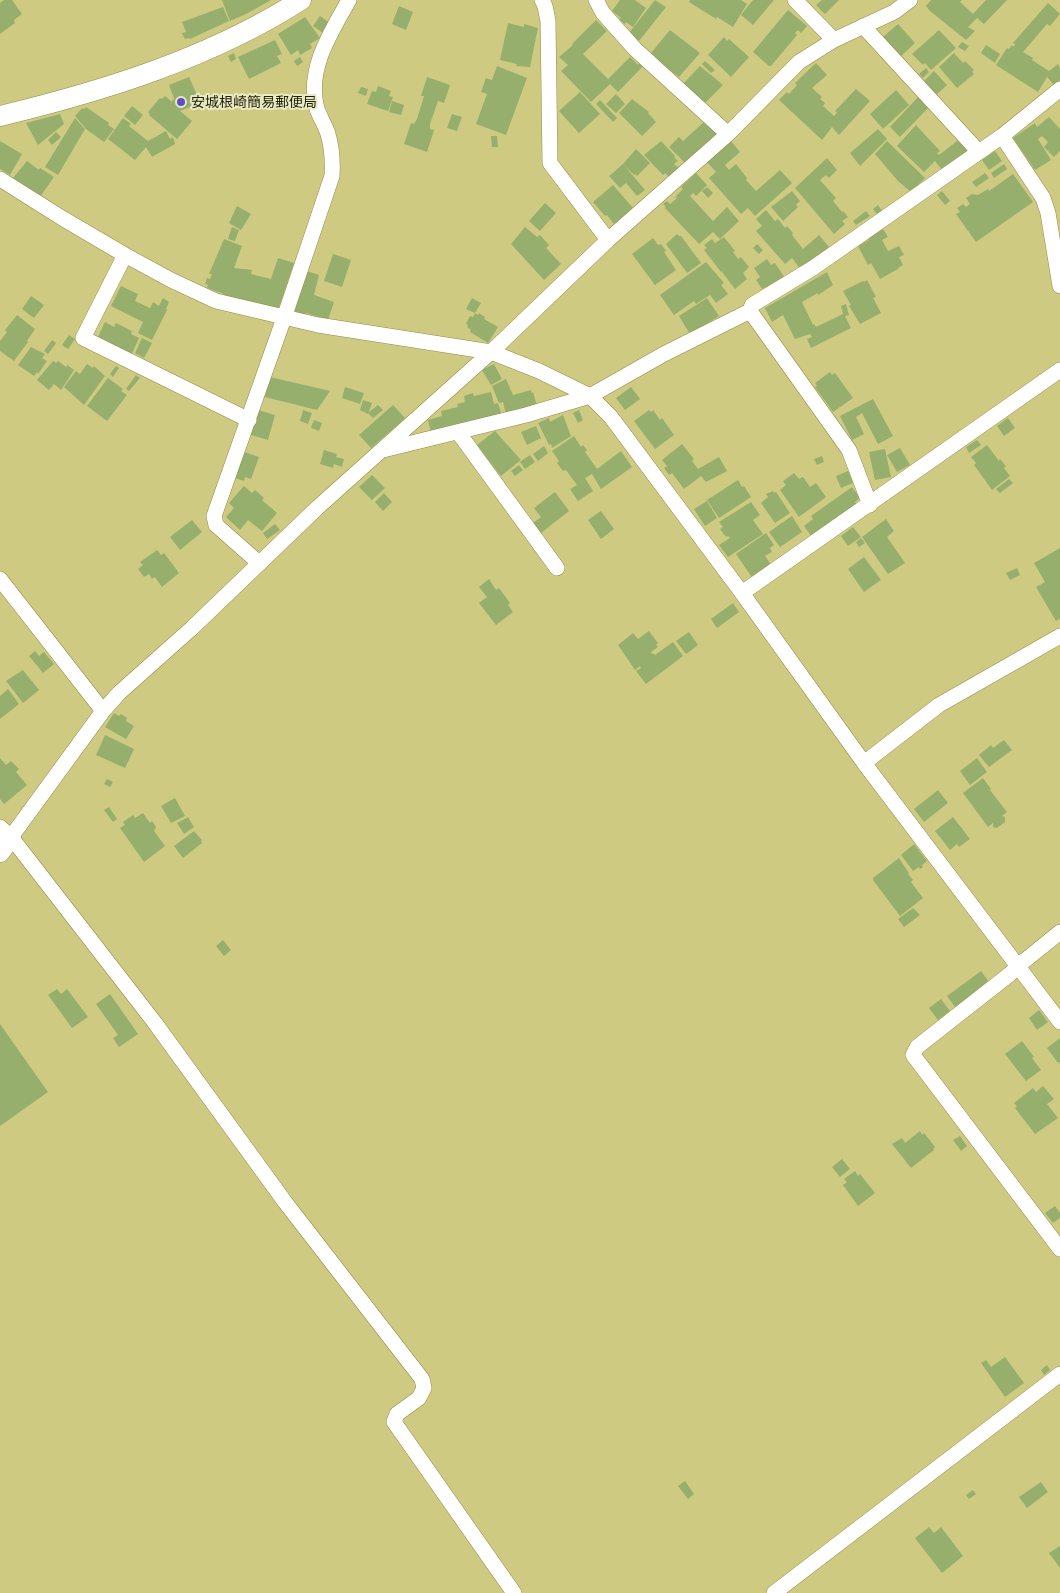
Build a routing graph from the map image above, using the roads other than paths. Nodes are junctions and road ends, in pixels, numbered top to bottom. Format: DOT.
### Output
graph roads {
  1 [pos="301,0"];
  2 [pos="349,0"];
  3 [pos="542,0"];
  4 [pos="596,0"];
  5 [pos="795,0"];
  6 [pos="910,0"];
  7 [pos="863,26"];
  8 [pos="834,40"];
  9 [pos="1060,89"];
  10 [pos="0,116"];
  11 [pos="728,134"];
  12 [pos="1002,136"];
  13 [pos="979,152"];
  14 [pos="2,183"];
  15 [pos="608,240"];
  16 [pos="125,255"];
  17 [pos="1060,286"];
  18 [pos="750,310"];
  19 [pos="284,318"];
  20 [pos="491,352"];
  21 [pos="1060,370"];
  22 [pos="590,396"];
  23 [pos="249,420"];
  24 [pos="458,432"];
  25 [pos="381,450"];
  26 [pos="870,505"];
  27 [pos="259,563"];
  28 [pos="557,568"];
  29 [pos="0,579"];
  30 [pos="742,593"];
  31 [pos="1060,636"];
  32 [pos="102,711"];
  33 [pos="864,764"];
  34 [pos="4,839"];
  35 [pos="1060,932"];
  36 [pos="1018,966"];
  37 [pos="1060,1022"];
  38 [pos="1060,1249"];
  39 [pos="1060,1374"];
  40 [pos="514,1593"];
  41 [pos="774,1593"];
  1 -- 10 [label="street"];
  2 -- 19 [label="street"];
  3 -- 15 [label="street"];
  4 -- 11 [label="street"];
  5 -- 8 [label="street"];
  6 -- 7 [label="street"];
  7 -- 8 [label="street"];
  7 -- 13 [label="street"];
  8 -- 11 [label="street"];
  9 -- 12 [label="street"];
  11 -- 15 [label="street"];
  12 -- 13 [label="street"];
  12 -- 17 [label="street"];
  13 -- 18 [label="street"];
  14 -- 16 [label="street"];
  15 -- 20 [label="street"];
  16 -- 19 [label="street"];
  16 -- 23 [label="street"];
  18 -- 22 [label="street"];
  18 -- 26 [label="street"];
  19 -- 20 [label="street"];
  19 -- 23 [label="street"];
  20 -- 22 [label="street"];
  20 -- 25 [label="street"];
  21 -- 26 [label="street"];
  22 -- 24 [label="street"];
  22 -- 30 [label="street"];
  23 -- 27 [label="street"];
  24 -- 25 [label="street"];
  24 -- 28 [label="street"];
  25 -- 27 [label="street"];
  26 -- 30 [label="street"];
  27 -- 32 [label="street"];
  29 -- 32 [label="street"];
  30 -- 33 [label="street"];
  31 -- 33 [label="street"];
  32 -- 34 [label="street"];
  33 -- 36 [label="street"];
  34 -- 40 [label="street"];
  35 -- 36 [label="street"];
  36 -- 37 [label="street"];
  36 -- 38 [label="street"];
  39 -- 41 [label="street"];
}
